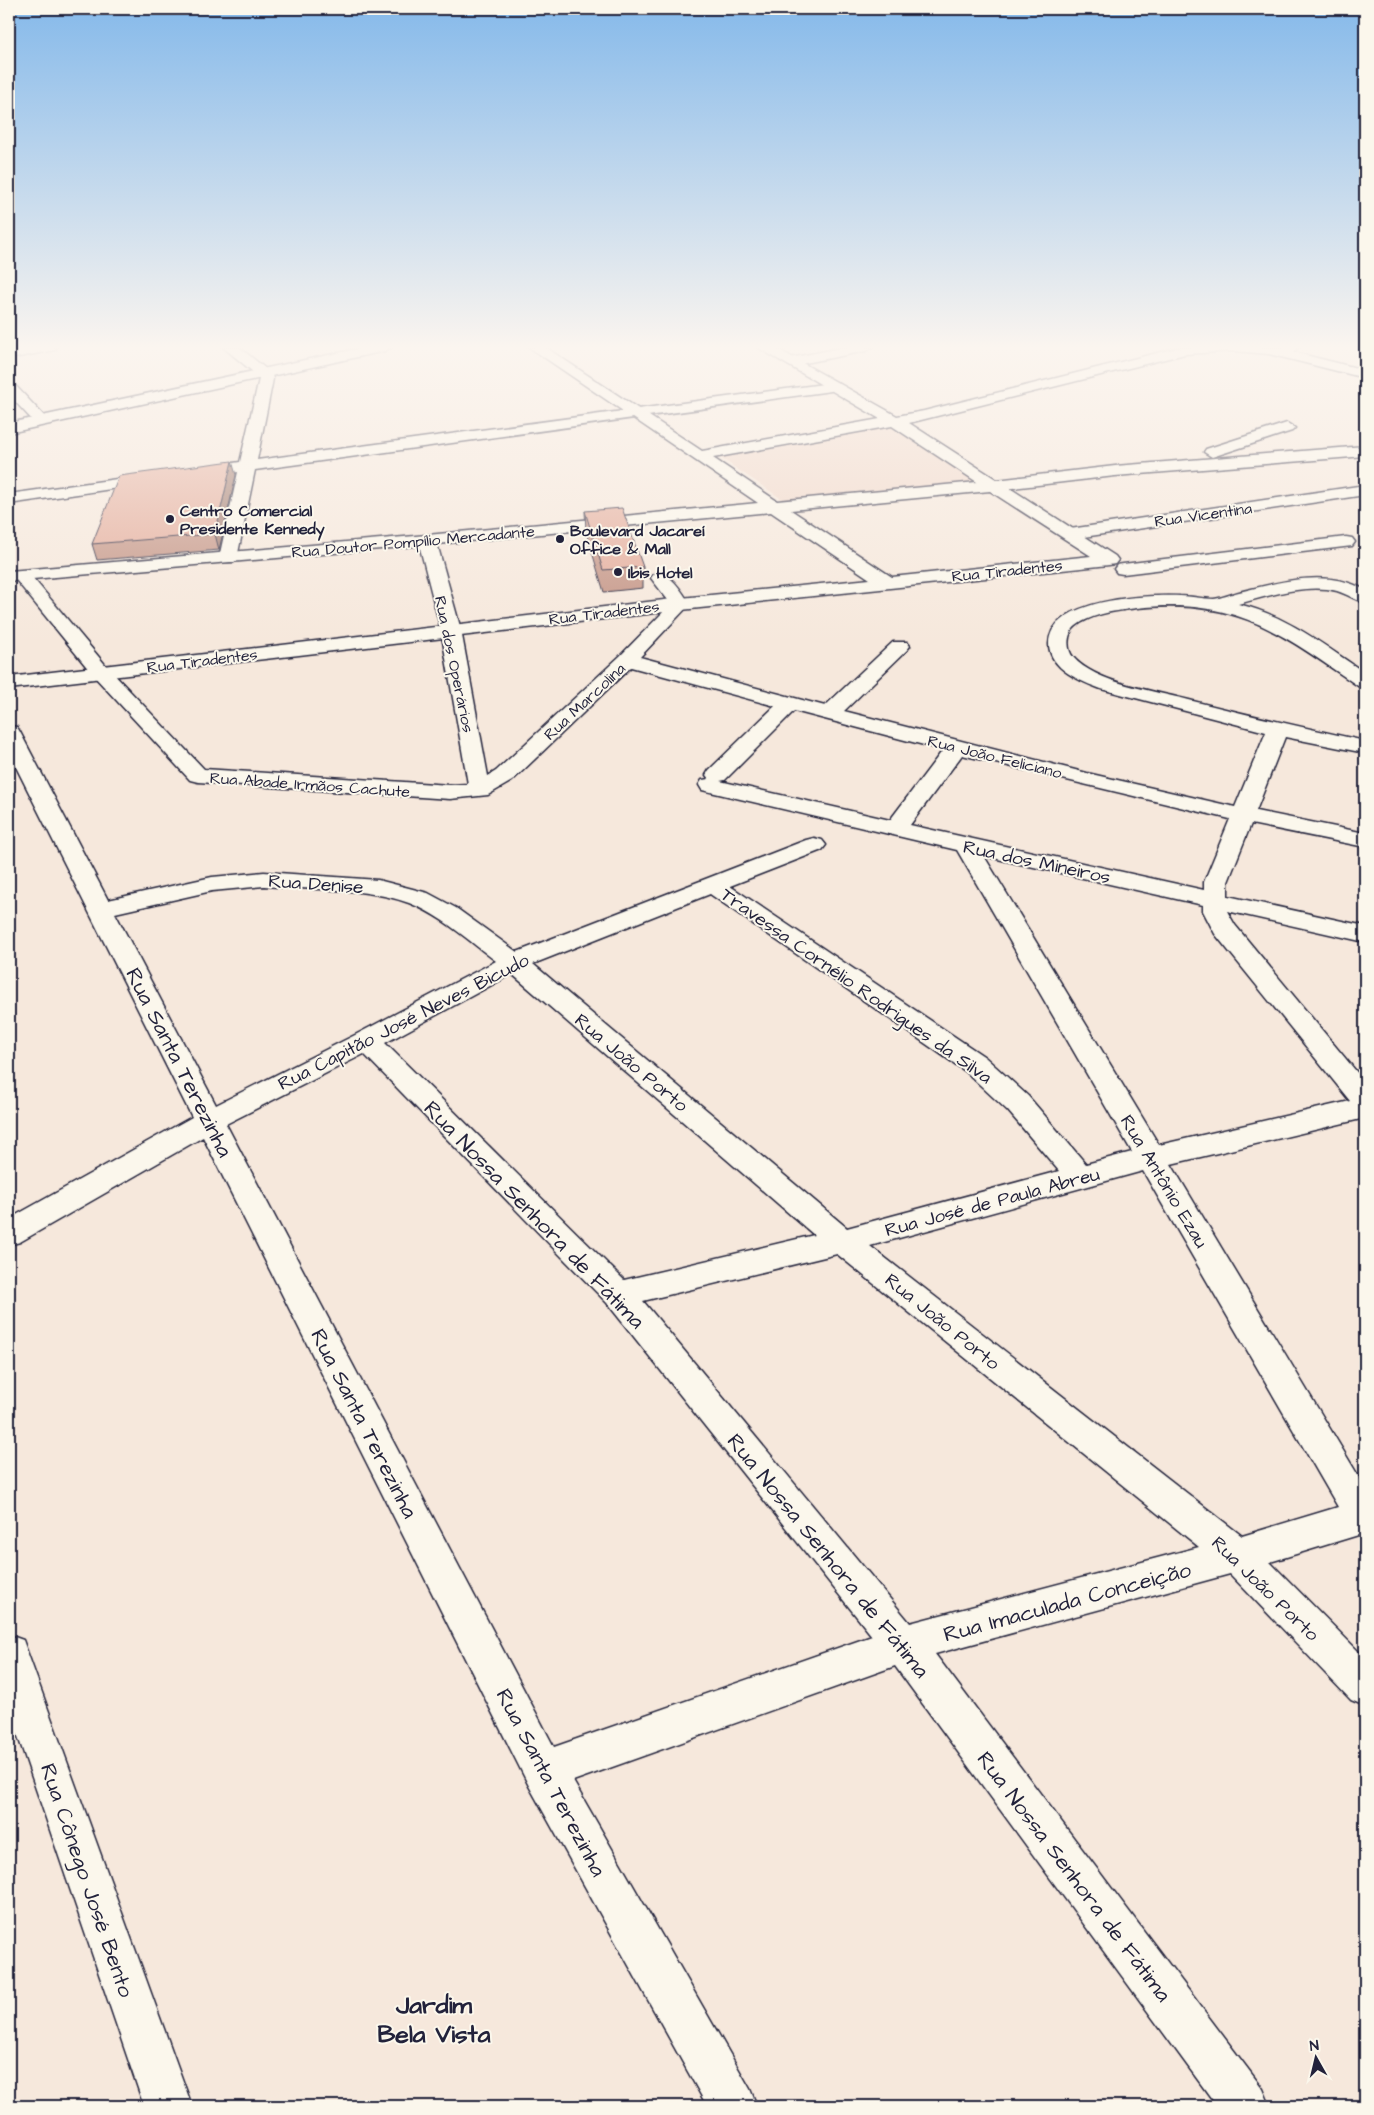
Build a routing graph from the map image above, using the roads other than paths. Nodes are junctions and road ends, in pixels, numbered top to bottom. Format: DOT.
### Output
graph roads {
  1 [pos="253,446"];
  2 [pos="400,446"];
  3 [pos="684,446"];
  4 [pos="759,446"];
  5 [pos="934,446"];
  6 [pos="1232,446"];
  7 [pos="1365,451"];
  8 [pos="699,456"];
  9 [pos="249,466"];
  10 [pos="1165,467"];
  11 [pos="996,485"];
  12 [pos="1365,490"];
  13 [pos="9,498"];
  14 [pos="778,507"];
  15 [pos="1070,534"];
  16 [pos="427,540"];
  17 [pos="1346,542"];
  18 [pos="228,558"];
  19 [pos="1116,564"];
  20 [pos="15,575"];
  21 [pos="660,578"];
  22 [pos="887,582"];
  23 [pos="1365,598"];
  24 [pos="1172,600"];
  25 [pos="681,604"];
  26 [pos="1216,604"];
  27 [pos="451,630"];
  28 [pos="900,646"];
  29 [pos="627,660"];
  30 [pos="101,672"];
  31 [pos="1365,682"];
  32 [pos="9,684"];
  33 [pos="790,703"];
  34 [pos="829,714"];
  35 [pos="1278,729"];
  36 [pos="9,732"];
  37 [pos="957,747"];
  38 [pos="1365,747"];
  39 [pos="480,790"];
  40 [pos="1242,817"];
  41 [pos="895,829"];
  42 [pos="1365,840"];
  43 [pos="814,845"];
  44 [pos="966,845"];
  45 [pos="712,885"];
  46 [pos="1215,900"];
  47 [pos="100,910"];
  48 [pos="1365,934"];
  49 [pos="514,962"];
  50 [pos="367,1041"];
  51 [pos="1365,1100"];
  52 [pos="1365,1108"];
  53 [pos="210,1120"];
  54 [pos="1151,1158"];
  55 [pos="1080,1177"];
  56 [pos="9,1233"];
  57 [pos="842,1240"];
  58 [pos="618,1294"];
  59 [pos="1364,1516"];
  60 [pos="1237,1555"];
  61 [pos="903,1644"];
  62 [pos="9,1654"];
  63 [pos="1365,1686"];
  64 [pos="544,1770"];
  65 [pos="168,2106"];
  66 [pos="733,2106"];
  67 [pos="1246,2106"];
  1 -- 9 [label="street"];
  2 -- 9 [label="street"];
  3 -- 8 [label="street"];
  4 -- 8 [label="street"];
  5 -- 11 [label="street"];
  6 -- 10 [label="street"];
  7 -- 10 [label="street"];
  8 -- 14 [label="street"];
  9 -- 13 [label="street"];
  9 -- 18 [label="street"];
  10 -- 11 [label="street, Rua Doutor Pompílio Mercadante"];
  11 -- 14 [label="street, Rua Doutor Pompílio Mercadante"];
  11 -- 15 [label="street"];
  12 -- 15 [label="street, Rua Vicentina"];
  14 -- 16 [label="street, Rua Doutor Pompílio Mercadante"];
  14 -- 22 [label="street"];
  15 -- 19 [label="street"];
  16 -- 18 [label="street, Rua Doutor Pompílio Mercadante"];
  16 -- 27 [label="street, Rua dos Operários"];
  17 -- 19 [label="street, Rua Tiradentes"];
  18 -- 20 [label="street, Rua Doutor Pompílio Mercadante"];
  19 -- 22 [label="street, Rua Tiradentes"];
  19 -- 24 [label="street"];
  20 -- 30 [label="street, Rua Abade Irmãos Cachute"];
  21 -- 25 [label="street"];
  22 -- 25 [label="street, Rua Tiradentes"];
  23 -- 26 [label="street"];
  24 -- 26 [label="street"];
  24 -- 35 [label="street"];
  25 -- 27 [label="street, Rua Tiradentes"];
  25 -- 29 [label="street, Rua Marcolina"];
  26 -- 31 [label="street"];
  27 -- 30 [label="street, Rua Tiradentes"];
  27 -- 39 [label="street, Rua dos Operários"];
  28 -- 34 [label="street"];
  29 -- 33 [label="street, Rua João Feliciano"];
  29 -- 39 [label="street, Rua Marcolina"];
  30 -- 32 [label="street, Rua Tiradentes"];
  30 -- 39 [label="street, Rua Abade Irmãos Cachute"];
  33 -- 34 [label="street, Rua João Feliciano"];
  33 -- 41 [label="street, Rua dos Mineiros"];
  34 -- 37 [label="street, Rua João Feliciano"];
  35 -- 38 [label="street"];
  35 -- 40 [label="street"];
  36 -- 47 [label="street, Rua Santa Terezinha"];
  37 -- 40 [label="street, Rua João Feliciano"];
  37 -- 41 [label="street"];
  40 -- 42 [label="street, Rua João Feliciano"];
  40 -- 46 [label="street"];
  41 -- 44 [label="street, Rua dos Mineiros"];
  43 -- 45 [label="street, Rua Capitão José Neves Bicudo"];
  44 -- 46 [label="street, Rua dos Mineiros"];
  44 -- 54 [label="street, Rua Antônio Ezau"];
  45 -- 49 [label="street, Rua Capitão José Neves Bicudo"];
  45 -- 55 [label="street, Travessa Cornélio Rodrigues da Silva"];
  46 -- 48 [label="street, Rua dos Mineiros"];
  46 -- 51 [label="street"];
  47 -- 49 [label="street, Rua Denise"];
  47 -- 53 [label="street, Rua Santa Terezinha"];
  49 -- 50 [label="street, Rua Capitão José Neves Bicudo"];
  49 -- 57 [label="street, Rua João Porto"];
  50 -- 53 [label="street, Rua Capitão José Neves Bicudo"];
  50 -- 58 [label="street, Rua Nossa Senhora de Fátima"];
  52 -- 54 [label="street, Rua José de Paula Abreu"];
  53 -- 56 [label="street, Rua Capitão José Neves Bicudo"];
  53 -- 64 [label="street, Rua Santa Terezinha"];
  54 -- 55 [label="street, Rua José de Paula Abreu"];
  54 -- 59 [label="street, Rua Antônio Ezau"];
  55 -- 57 [label="street, Rua José de Paula Abreu"];
  57 -- 58 [label="street, Rua José de Paula Abreu"];
  57 -- 60 [label="street, Rua João Porto"];
  58 -- 61 [label="street, Rua Nossa Senhora de Fátima"];
  59 -- 60 [label="street, Rua Imaculada Conceição"];
  60 -- 61 [label="street, Rua Imaculada Conceição"];
  60 -- 63 [label="street, Rua João Porto"];
  61 -- 64 [label="street, Rua Imaculada Conceição"];
  61 -- 67 [label="street, Rua Nossa Senhora de Fátima"];
  62 -- 65 [label="street, Rua Cônego José Bento"];
  64 -- 66 [label="street, Rua Santa Terezinha"];
}
